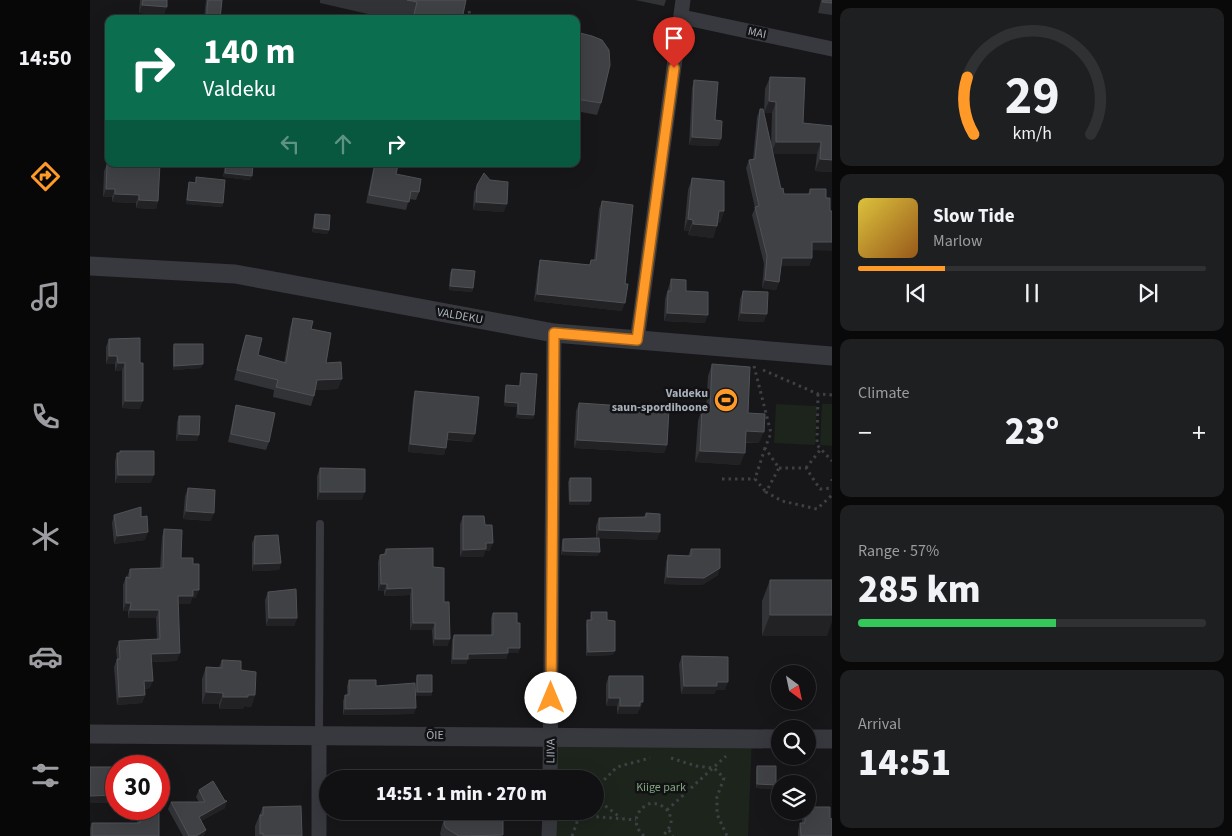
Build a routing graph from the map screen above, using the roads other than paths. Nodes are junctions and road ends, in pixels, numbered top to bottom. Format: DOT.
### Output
graph roads {
  1 [pos="683,0"];
  2 [pos="682,17"];
  3 [pos="832,49"];
  4 [pos="90,266"];
  5 [pos="554,333"];
  6 [pos="637,340"];
  7 [pos="832,356"];
  8 [pos="320,524"];
  9 [pos="90,734"];
  10 [pos="319,735"];
  11 [pos="551,736"];
  12 [pos="771,739"];
  13 [pos="816,739"];
  14 [pos="832,740"];
  15 [pos="550,770"];
  16 [pos="550,820"];
  17 [pos="320,836"];
  18 [pos="550,836"];
  1 -- 2 [label="street"];
  2 -- 3 [label="street, MAI"];
  2 -- 6 [label="street"];
  4 -- 5 [label="street, VALDEKU"];
  5 -- 6 [label="street, VALDEKU"];
  5 -- 11 [label="street, LIIVA"];
  6 -- 7 [label="street, VALDEKU"];
  8 -- 10 [label="lane"];
  9 -- 10 [label="street, ÕIE"];
  10 -- 11 [label="street, ÕIE"];
  10 -- 17 [label="street"];
  11 -- 12 [label="street, ÕIE"];
  11 -- 15 [label="street, LIIVA"];
  13 -- 14 [label="street"];
  16 -- 18 [label="street"];
}
